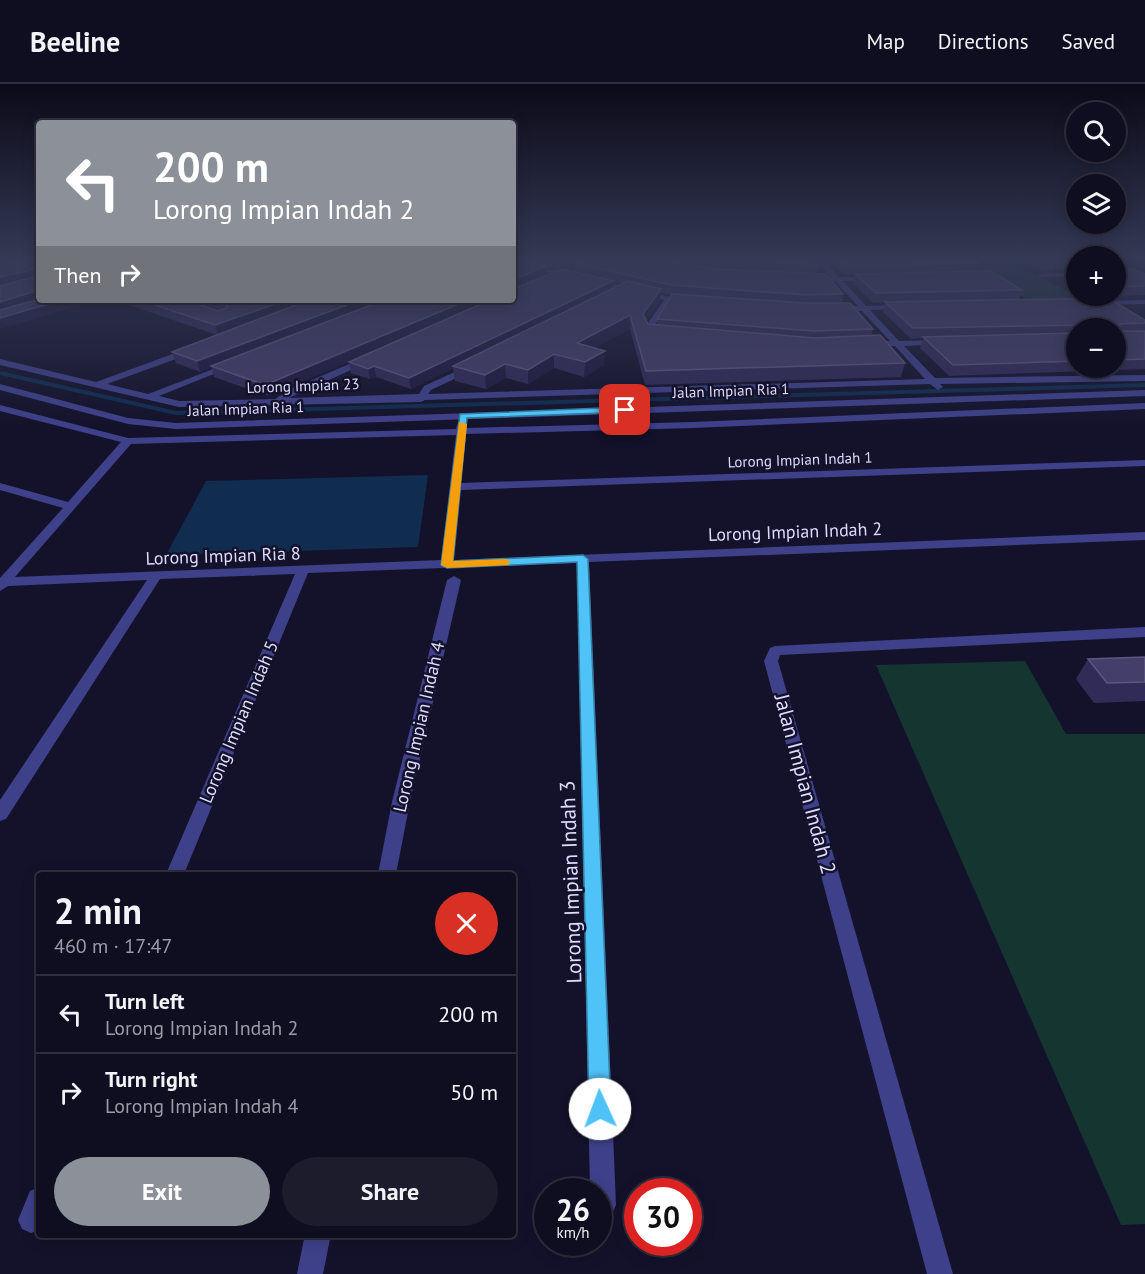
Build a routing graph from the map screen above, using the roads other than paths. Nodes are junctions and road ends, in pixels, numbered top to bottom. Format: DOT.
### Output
graph roads {
  1 [pos="657,316"];
  2 [pos="871,316"];
  3 [pos="673,335"];
  4 [pos="945,342"];
  5 [pos="898,344"];
  6 [pos="855,345"];
  7 [pos="204,346"];
  8 [pos="379,354"];
  9 [pos="246,360"];
  10 [pos="0,362"];
  11 [pos="480,363"];
  12 [pos="1145,378"];
  13 [pos="96,385"];
  14 [pos="0,387"];
  15 [pos="941,389"];
  16 [pos="1145,393"];
  17 [pos="149,397"];
  18 [pos="276,402"];
  19 [pos="1145,405"];
  20 [pos="422,407"];
  21 [pos="0,408"];
  22 [pos="463,416"];
  23 [pos="461,433"];
  24 [pos="128,441"];
  25 [pos="1145,463"];
  26 [pos="0,486"];
  27 [pos="456,488"];
  28 [pos="70,506"];
  29 [pos="1145,536"];
  30 [pos="583,559"];
  31 [pos="447,565"];
  32 [pos="303,570"];
  33 [pos="155,577"];
  34 [pos="454,580"];
  35 [pos="1,584"];
  36 [pos="1145,632"];
  37 [pos="0,814"];
  38 [pos="176,872"];
  39 [pos="387,872"];
  40 [pos="602,1178"];
  41 [pos="317,1238"];
  42 [pos="310,1274"];
  43 [pos="940,1274"];
  1 -- 3 [label="street"];
  2 -- 5 [label="street"];
  4 -- 5 [label="street"];
  5 -- 6 [label="street"];
  5 -- 15 [label="street"];
  7 -- 13 [label="street"];
  8 -- 18 [label="street"];
  9 -- 17 [label="street"];
  10 -- 13 [label="street, Lorong Impian 23"];
  11 -- 20 [label="street"];
  12 -- 15 [label="street"];
  13 -- 17 [label="street, Lorong Impian 23"];
  14 -- 20 [label="street, Jalan Impian Ria 1"];
  15 -- 16 [label="street, Jalan Impian Ria 1"];
  15 -- 20 [label="street, Lorong Impian 23"];
  15 -- 22 [label="street, Jalan Impian Ria 1"];
  17 -- 18 [label="street, Lorong Impian 23"];
  18 -- 20 [label="street, Lorong Impian 23"];
  19 -- 23 [label="street, Jalan Impian Ria 1"];
  20 -- 22 [label="street, Jalan Impian Ria 1"];
  21 -- 24 [label="street, Jalan Impian Ria 1"];
  22 -- 23 [label="street"];
  23 -- 24 [label="street, Jalan Impian Ria 1"];
  23 -- 27 [label="street"];
  24 -- 28 [label="street"];
  25 -- 27 [label="street, Lorong Impian Indah 1"];
  26 -- 28 [label="street"];
  27 -- 31 [label="street"];
  28 -- 35 [label="street"];
  29 -- 30 [label="street, Lorong Impian Indah 2"];
  30 -- 31 [label="street, Lorong Impian Indah 2"];
  30 -- 40 [label="street, Lorong Impian Indah 3"];
  31 -- 32 [label="street, Lorong Impian Ria 8"];
  32 -- 33 [label="street, Lorong Impian Ria 8"];
  32 -- 38 [label="street, Lorong Impian Indah 5"];
  33 -- 35 [label="street, Lorong Impian Ria 8"];
  33 -- 37 [label="street"];
  34 -- 39 [label="street, Lorong Impian Indah 4"];
  36 -- 43 [label="street, Jalan Impian Indah 2"];
  41 -- 42 [label="street"];
}
